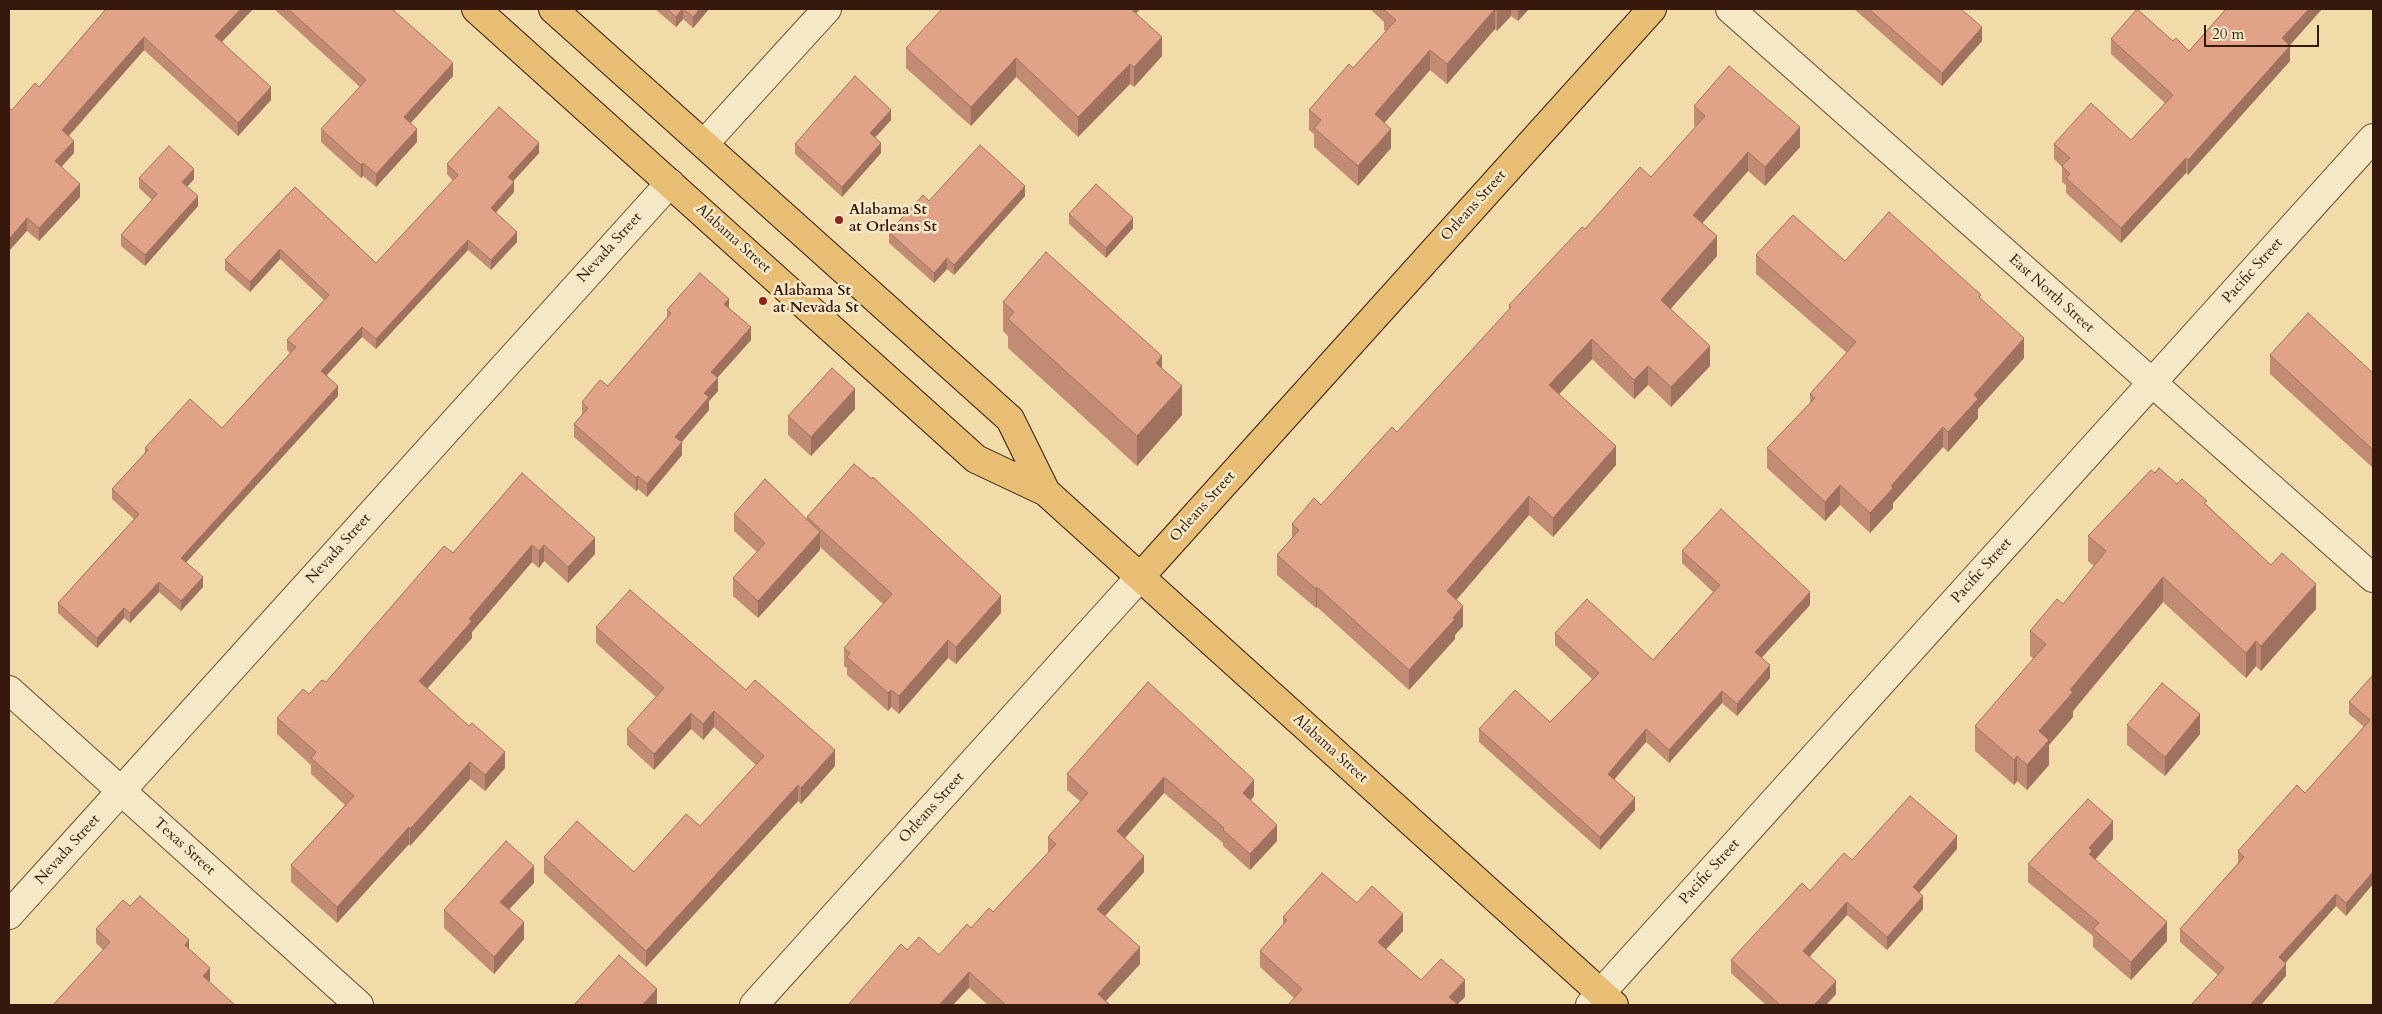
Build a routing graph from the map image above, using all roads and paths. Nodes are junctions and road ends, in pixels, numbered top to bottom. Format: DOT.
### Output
graph roads {
  1 [pos="476,9"];
  2 [pos="553,9"];
  3 [pos="826,9"];
  4 [pos="1652,9"];
  5 [pos="1730,9"];
  6 [pos="2373,138"];
  7 [pos="704,144"];
  8 [pos="670,182"];
  9 [pos="2152,383"];
  10 [pos="1046,492"];
  11 [pos="1140,577"];
  12 [pos="2373,578"];
  13 [pos="9,690"];
  14 [pos="121,791"];
  15 [pos="9,915"];
  16 [pos="1602,1001"];
  17 [pos="359,1005"];
  18 [pos="754,1005"];
  1 -- 8 [label="main road, Alabama Street"];
  2 -- 7 [label="main road, Alabama Street"];
  3 -- 7 [label="street"];
  4 -- 11 [label="main road, Orleans Street"];
  5 -- 9 [label="street, East North Street"];
  6 -- 9 [label="street, Pacific Street"];
  7 -- 10 [label="main road, Alabama Street"];
  8 -- 10 [label="main road, Alabama Street"];
  8 -- 14 [label="street, Nevada Street"];
  9 -- 12 [label="street, East North Street"];
  9 -- 16 [label="street, Pacific Street"];
  10 -- 11 [label="main road, Alabama Street"];
  11 -- 16 [label="main road, Alabama Street"];
  11 -- 18 [label="street, Orleans Street"];
  13 -- 14 [label="street, Texas Street"];
  14 -- 15 [label="street, Nevada Street"];
  14 -- 17 [label="street, Texas Street"];
}
